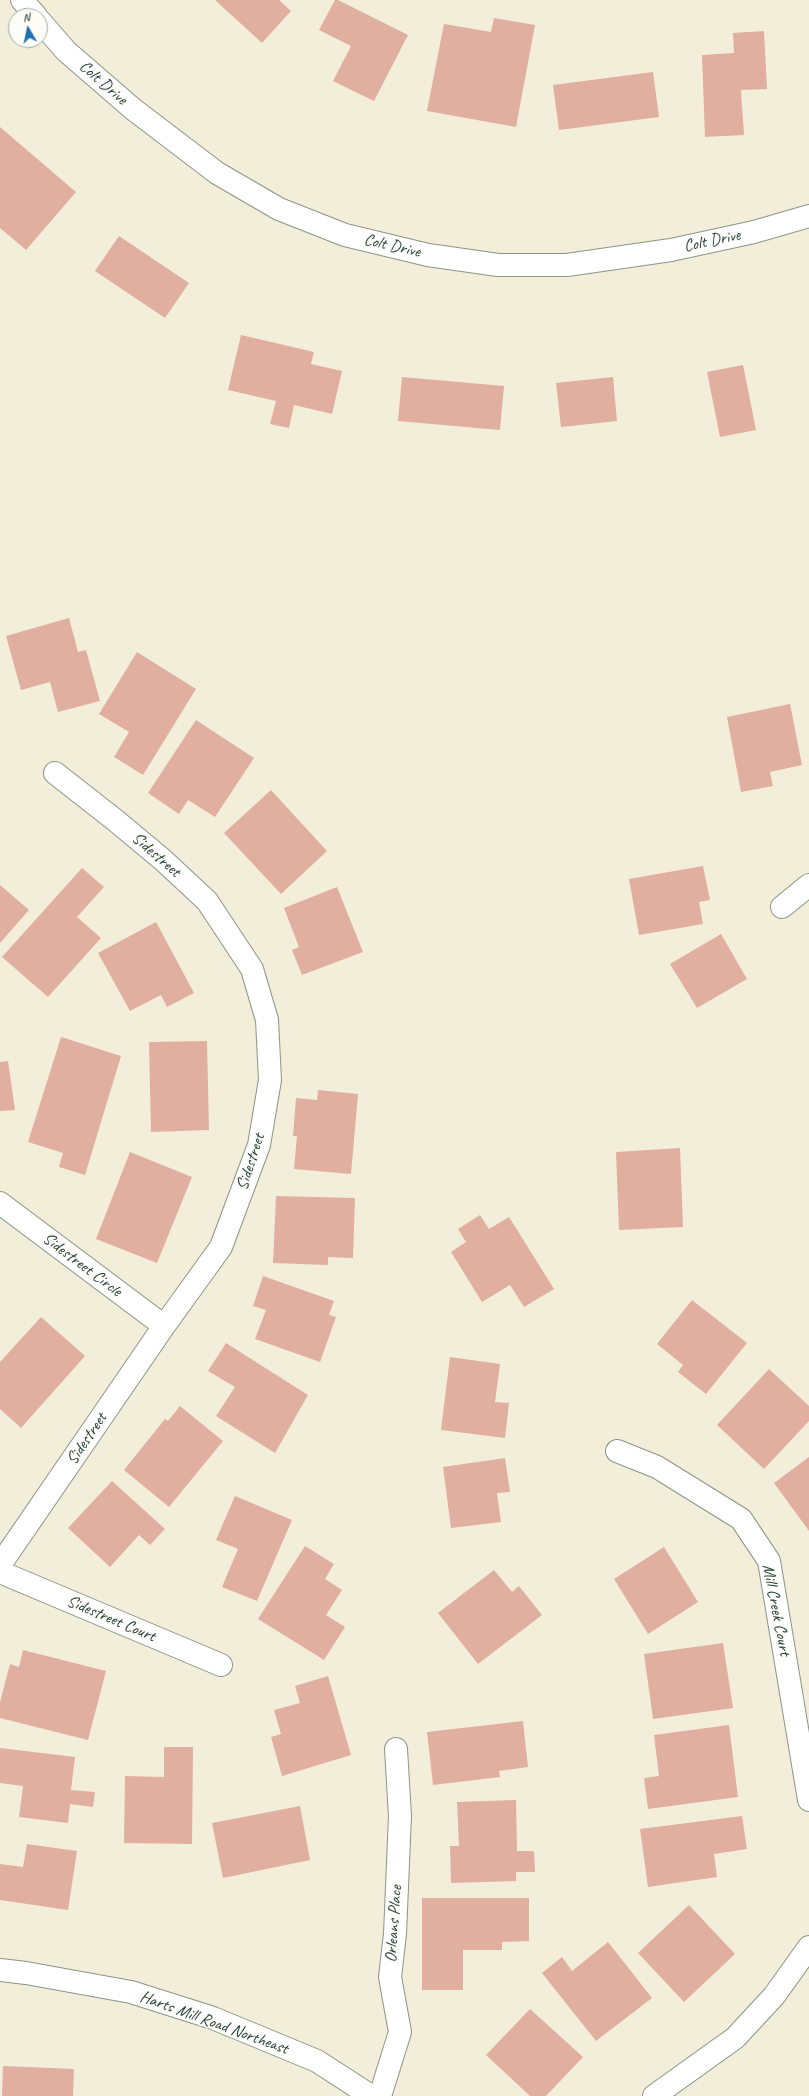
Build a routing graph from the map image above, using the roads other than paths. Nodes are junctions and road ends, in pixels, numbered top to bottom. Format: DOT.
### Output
graph roads {
  1 [pos="22,0"];
  2 [pos="29,8"];
  3 [pos="48,30"];
  4 [pos="809,216"];
  5 [pos="55,774"];
  6 [pos="809,886"];
  7 [pos="782,907"];
  8 [pos="0,1203"];
  9 [pos="164,1326"];
  10 [pos="617,1451"];
  11 [pos="0,1565"];
  12 [pos="0,1572"];
  13 [pos="221,1665"];
  14 [pos="396,1749"];
  15 [pos="809,1800"];
  16 [pos="809,1947"];
  17 [pos="0,1970"];
  18 [pos="371,2096"];
  19 [pos="380,2096"];
  20 [pos="654,2096"];
  1 -- 2 [label="street"];
  3 -- 4 [label="street, Colt Drive"];
  5 -- 9 [label="street, Sidestreet"];
  6 -- 7 [label="street"];
  8 -- 9 [label="street, Sidestreet Circle"];
  9 -- 11 [label="street, Sidestreet"];
  10 -- 15 [label="street, Mill Creek Court"];
  12 -- 13 [label="street, Sidestreet Court"];
  14 -- 19 [label="street, Orleans Place"];
  16 -- 20 [label="street"];
  17 -- 18 [label="street, Harts Mill Road Northeast"];
}
